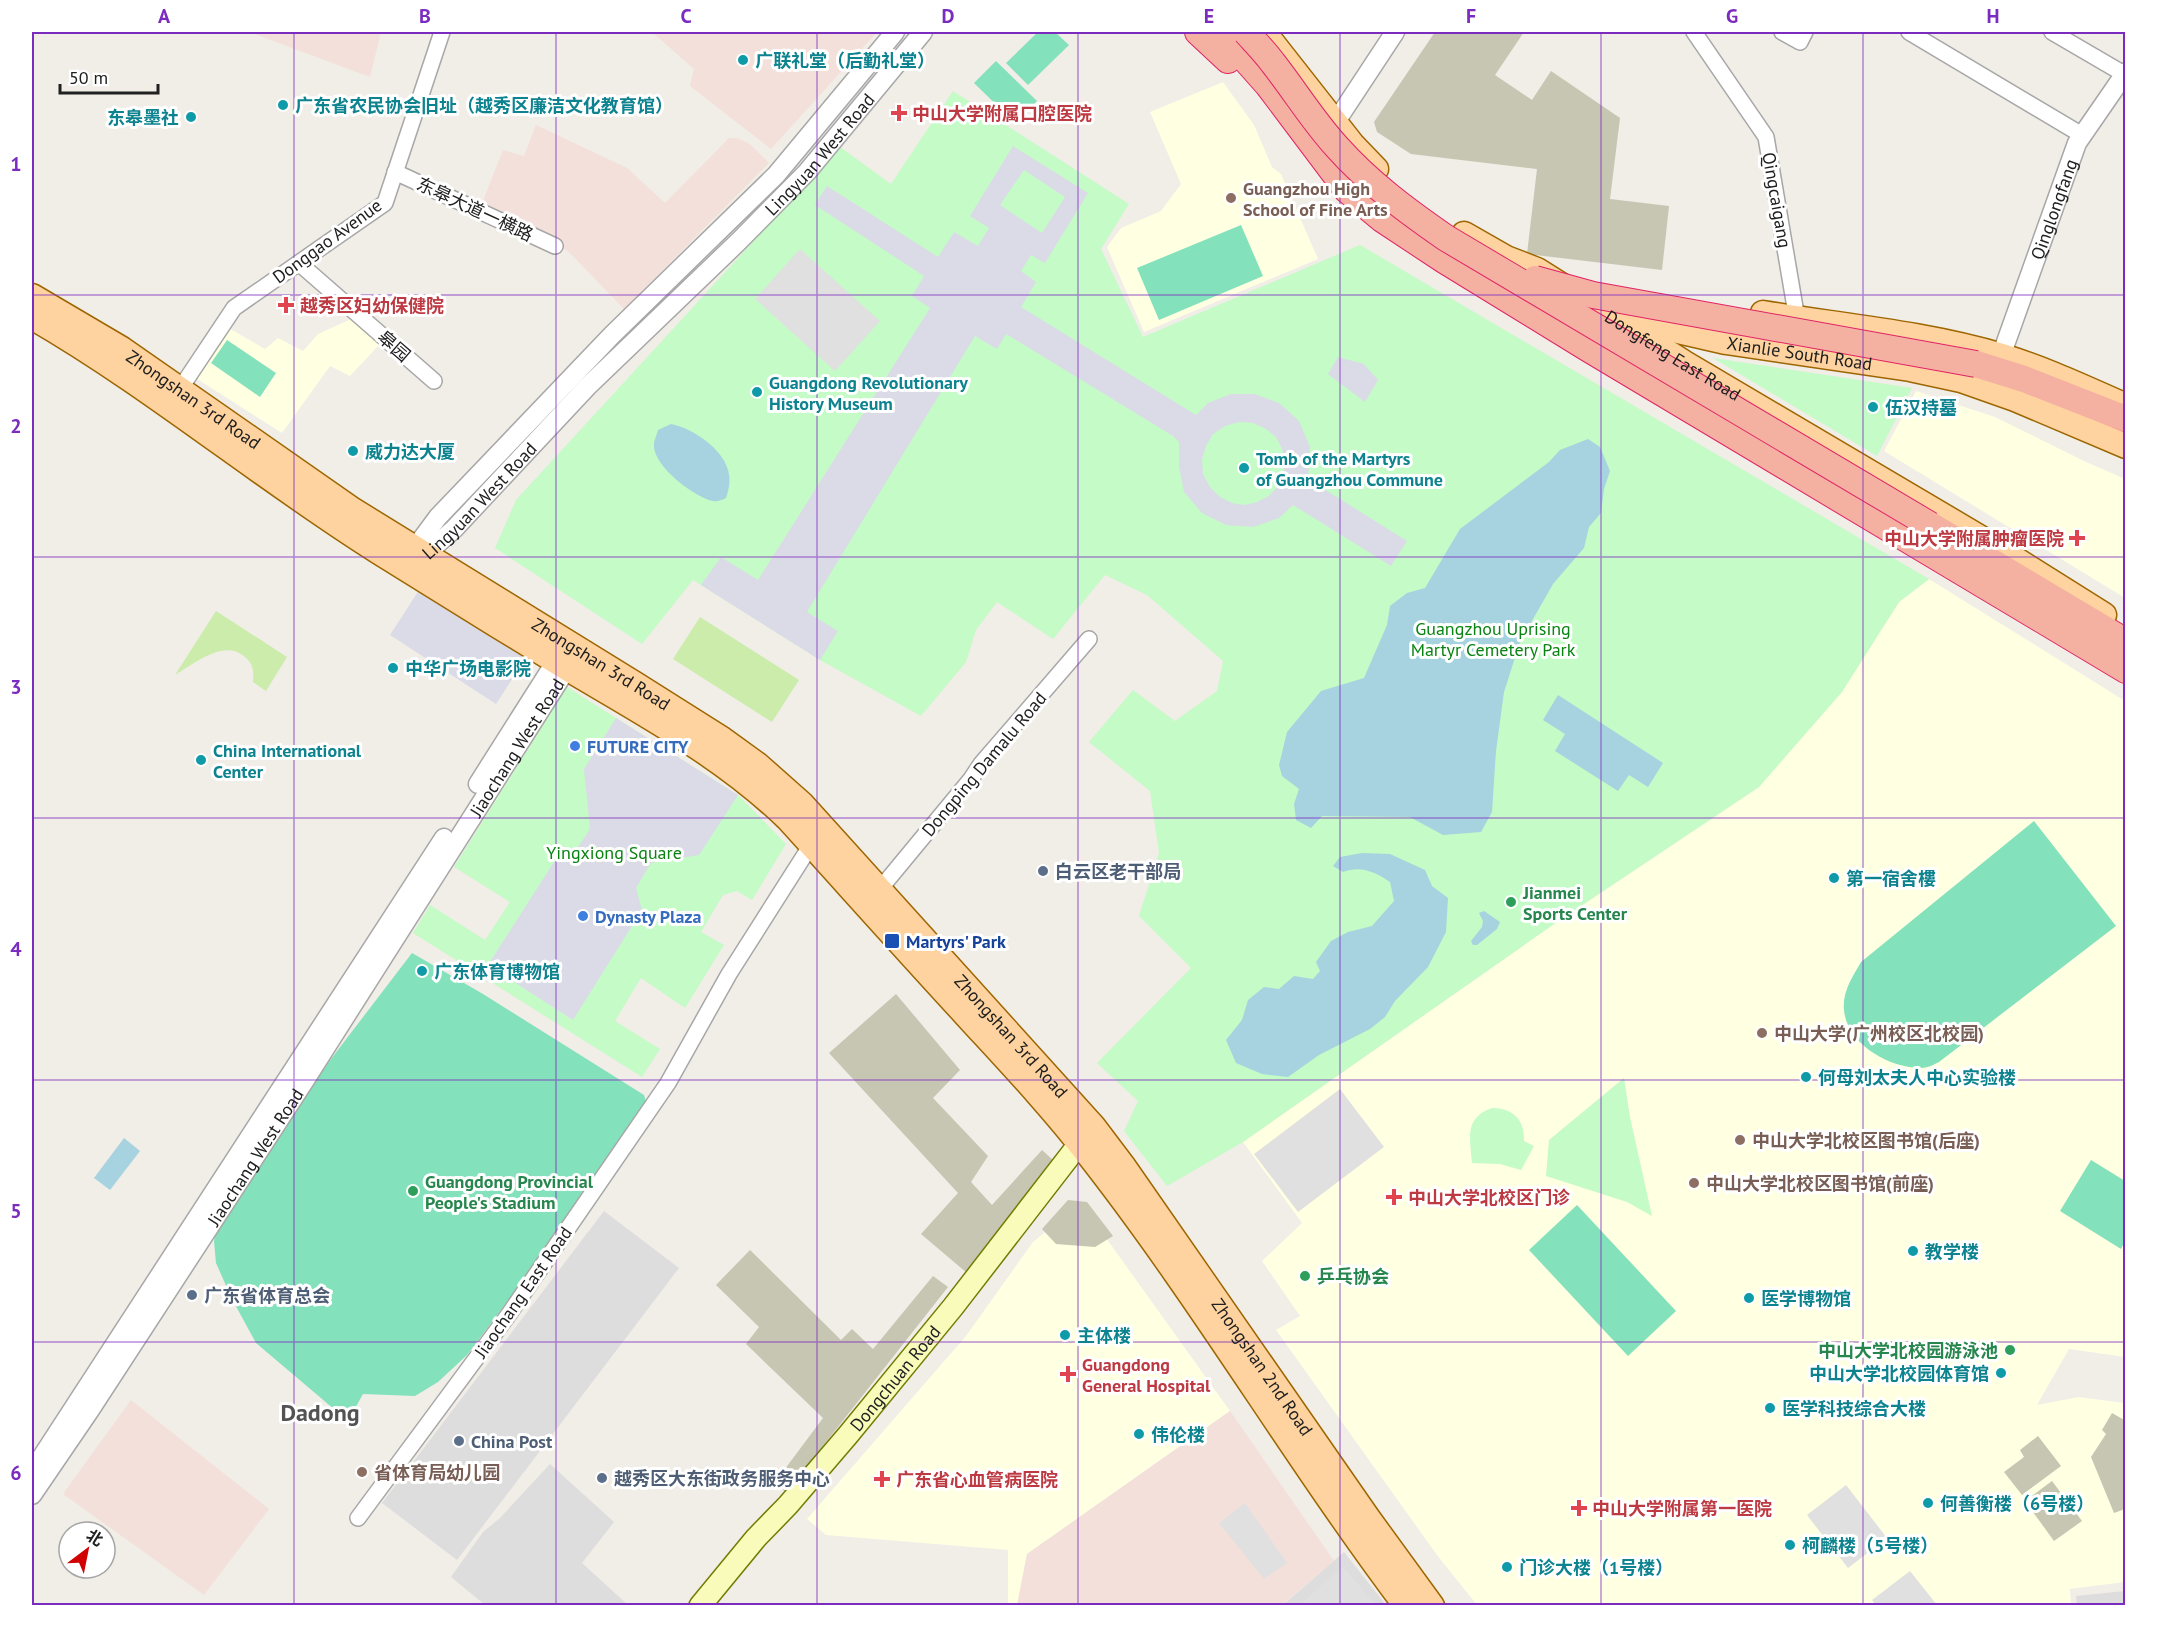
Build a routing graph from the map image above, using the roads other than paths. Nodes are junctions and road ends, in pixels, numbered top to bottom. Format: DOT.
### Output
graph roads {
  1 [pos="442,32"];
  2 [pos="895,32"];
  3 [pos="923,32"];
  4 [pos="1198,32"];
  5 [pos="1221,32"];
  6 [pos="1246,32"];
  7 [pos="1264,32"];
  8 [pos="1395,32"];
  9 [pos="1694,32"];
  10 [pos="1782,32"];
  11 [pos="1805,32"];
  12 [pos="1909,32"];
  13 [pos="2052,32"];
  14 [pos="1926,36"];
  15 [pos="2125,73"];
  16 [pos="1335,123"];
  17 [pos="2082,135"];
  18 [pos="782,168"];
  19 [pos="395,172"];
  20 [pos="807,172"];
  21 [pos="1336,176"];
  22 [pos="555,246"];
  23 [pos="300,264"];
  24 [pos="1498,268"];
  25 [pos="1537,270"];
  26 [pos="1468,274"];
  27 [pos="32,296"];
  28 [pos="1744,310"];
  29 [pos="1604,314"];
  30 [pos="32,316"];
  31 [pos="1797,319"];
  32 [pos="1741,344"];
  33 [pos="1589,350"];
  34 [pos="2001,356"];
  35 [pos="434,381"];
  36 [pos="180,389"];
  37 [pos="2126,406"];
  38 [pos="2126,419"];
  39 [pos="2126,446"];
  40 [pos="416,558"];
  41 [pos="2126,630"];
  42 [pos="1089,639"];
  43 [pos="2126,642"];
  44 [pos="565,658"];
  45 [pos="2126,670"];
  46 [pos="812,845"];
  47 [pos="880,889"];
  48 [pos="1086,1135"];
  49 [pos="32,1472"];
  50 [pos="32,1496"];
  51 [pos="358,1518"];
  52 [pos="1394,1571"];
  53 [pos="700,1605"];
  54 [pos="1406,1605"];
  55 [pos="1432,1605"];
  1 -- 19 [label="street, Donggao Avenue"];
  2 -- 18 [label="street, Lingyuan West Road"];
  3 -- 20 [label="street, Lingyuan West Road"];
  4 -- 33 [label="highway, Dongfeng East Road"];
  5 -- 21 [label="highway, Dongfeng East Road"];
  6 -- 24 [label="highway, bridge"];
  7 -- 16 [label="main road, Dongfeng East Road"];
  8 -- 16 [label="street"];
  9 -- 31 [label="street, Qingcaigang"];
  10 -- 11 [label="street"];
  12 -- 14 [label="street"];
  13 -- 15 [label="street"];
  14 -- 17 [label="street"];
  15 -- 17 [label="street, Qinglongfang"];
  16 -- 21 [label="street"];
  16 -- 25 [label="main road, Dongfeng East Road"];
  17 -- 34 [label="street, Qinglongfang"];
  18 -- 20 [label="street"];
  18 -- 40 [label="street, Lingyuan West Road"];
  19 -- 22 [label="street, 东皋大道一横路"];
  19 -- 23 [label="street, Donggao Avenue"];
  20 -- 40 [label="street, Lingyuan West Road"];
  21 -- 26 [label="highway, Dongfeng East Road"];
  23 -- 35 [label="street, 皋园"];
  23 -- 36 [label="street, Donggao Avenue"];
  24 -- 38 [label="highway, bridge"];
  24 -- 43 [label="highway, bridge"];
  25 -- 28 [label="main road, Xianlie South Road"];
  25 -- 29 [label="main road, Dongfeng East Road"];
  26 -- 29 [label="main road, Xianlie South Road"];
  26 -- 33 [label="highway, Dongfeng East Road"];
  27 -- 36 [label="main road, Zhongshan 3rd Road"];
  28 -- 31 [label="main road, Xianlie South Road"];
  28 -- 32 [label="main road"];
  29 -- 32 [label="main road, Xianlie South Road"];
  29 -- 41 [label="main road, Dongfeng East Road"];
  30 -- 40 [label="main road, Zhongshan 3rd Road"];
  31 -- 34 [label="main road, Xianlie South Road"];
  32 -- 39 [label="main road, Xianlie South Road"];
  33 -- 45 [label="highway, Dongfeng East Road"];
  34 -- 37 [label="main road, Xianlie South Road"];
  36 -- 40 [label="main road, Zhongshan 3rd Road"];
  40 -- 44 [label="main road, Zhongshan 3rd Road"];
  42 -- 47 [label="street, Dongping Damalu Road"];
  44 -- 46 [label="main road, Zhongshan 3rd Road"];
  44 -- 47 [label="main road, Zhongshan 3rd Road"];
  44 -- 49 [label="street, Jiaochang West Road"];
  44 -- 50 [label="street, Jiaochang West Road"];
  46 -- 48 [label="main road, Zhongshan 3rd Road"];
  46 -- 51 [label="street, Jiaochang East Road"];
  47 -- 48 [label="main road, Zhongshan 3rd Road"];
  48 -- 52 [label="main road, Zhongshan 2nd Road"];
  48 -- 53 [label="main road, Dongchuan Road"];
  52 -- 54 [label="main road, Zhongshan 2nd Road"];
  52 -- 55 [label="main road, Zhongshan 2nd Road"];
}
